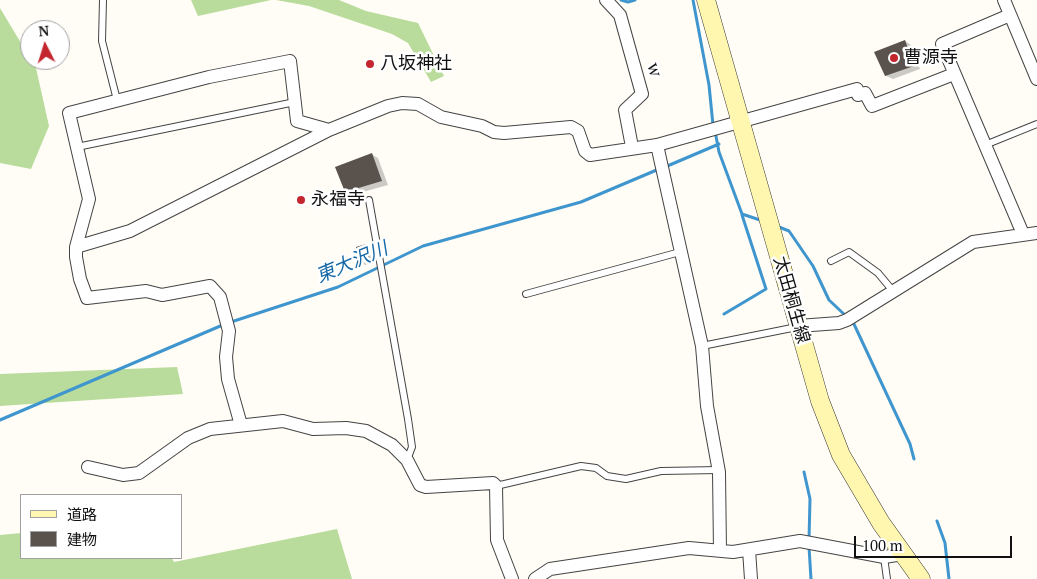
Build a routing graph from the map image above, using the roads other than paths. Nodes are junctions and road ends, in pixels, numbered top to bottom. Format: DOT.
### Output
graph roads {
  1 [pos="103,0"];
  2 [pos="606,0"];
  3 [pos="706,0"];
  4 [pos="1004,0"];
  5 [pos="1010,15"];
  6 [pos="954,74"];
  7 [pos="1037,79"];
  8 [pos="117,100"];
  9 [pos="295,102"];
  10 [pos="740,122"];
  11 [pos="1037,124"];
  12 [pos="329,130"];
  13 [pos="657,145"];
  14 [pos="984,145"];
  15 [pos="77,147"];
  16 [pos="632,147"];
  17 [pos="368,200"];
  18 [pos="1037,233"];
  19 [pos="1022,234"];
  20 [pos="76,247"];
  21 [pos="680,252"];
  22 [pos="831,261"];
  23 [pos="893,291"];
  24 [pos="526,294"];
  25 [pos="798,326"];
  26 [pos="702,346"];
  27 [pos="240,425"];
  28 [pos="407,460"];
  29 [pos="88,467"];
  30 [pos="719,470"];
  31 [pos="496,486"];
  32 [pos="749,550"];
  33 [pos="720,551"];
  34 [pos="903,554"];
  35 [pos="884,557"];
  36 [pos="512,579"];
  37 [pos="535,579"];
  38 [pos="751,579"];
  39 [pos="887,579"];
  40 [pos="921,579"];
  1 -- 8 [label="lane"];
  2 -- 16 [label="street, w"];
  3 -- 10 [label="main road, 太田桐生線"];
  4 -- 5 [label="street"];
  5 -- 6 [label="street"];
  5 -- 7 [label="street"];
  6 -- 10 [label="street"];
  6 -- 14 [label="street"];
  8 -- 9 [label="street"];
  8 -- 15 [label="street"];
  9 -- 12 [label="street"];
  9 -- 15 [label="lane"];
  10 -- 13 [label="street"];
  10 -- 25 [label="main road, 太田桐生線"];
  11 -- 14 [label="lane"];
  12 -- 16 [label="street"];
  12 -- 20 [label="street"];
  13 -- 16 [label="street"];
  13 -- 21 [label="street"];
  14 -- 19 [label="street"];
  15 -- 20 [label="street"];
  17 -- 28 [label="lane"];
  18 -- 19 [label="street"];
  19 -- 23 [label="street"];
  20 -- 27 [label="street"];
  21 -- 24 [label="lane"];
  21 -- 26 [label="street"];
  22 -- 23 [label="lane"];
  23 -- 25 [label="street"];
  25 -- 26 [label="lane"];
  25 -- 34 [label="main road, 太田桐生線"];
  26 -- 30 [label="street"];
  27 -- 28 [label="street"];
  27 -- 29 [label="street"];
  28 -- 31 [label="street"];
  30 -- 31 [label="lane"];
  30 -- 33 [label="street"];
  31 -- 36 [label="street"];
  32 -- 33 [label="street"];
  32 -- 35 [label="street"];
  32 -- 38 [label="street"];
  33 -- 37 [label="street"];
  34 -- 35 [label="street"];
  34 -- 40 [label="main road, 太田桐生線"];
  35 -- 39 [label="lane"];
}
